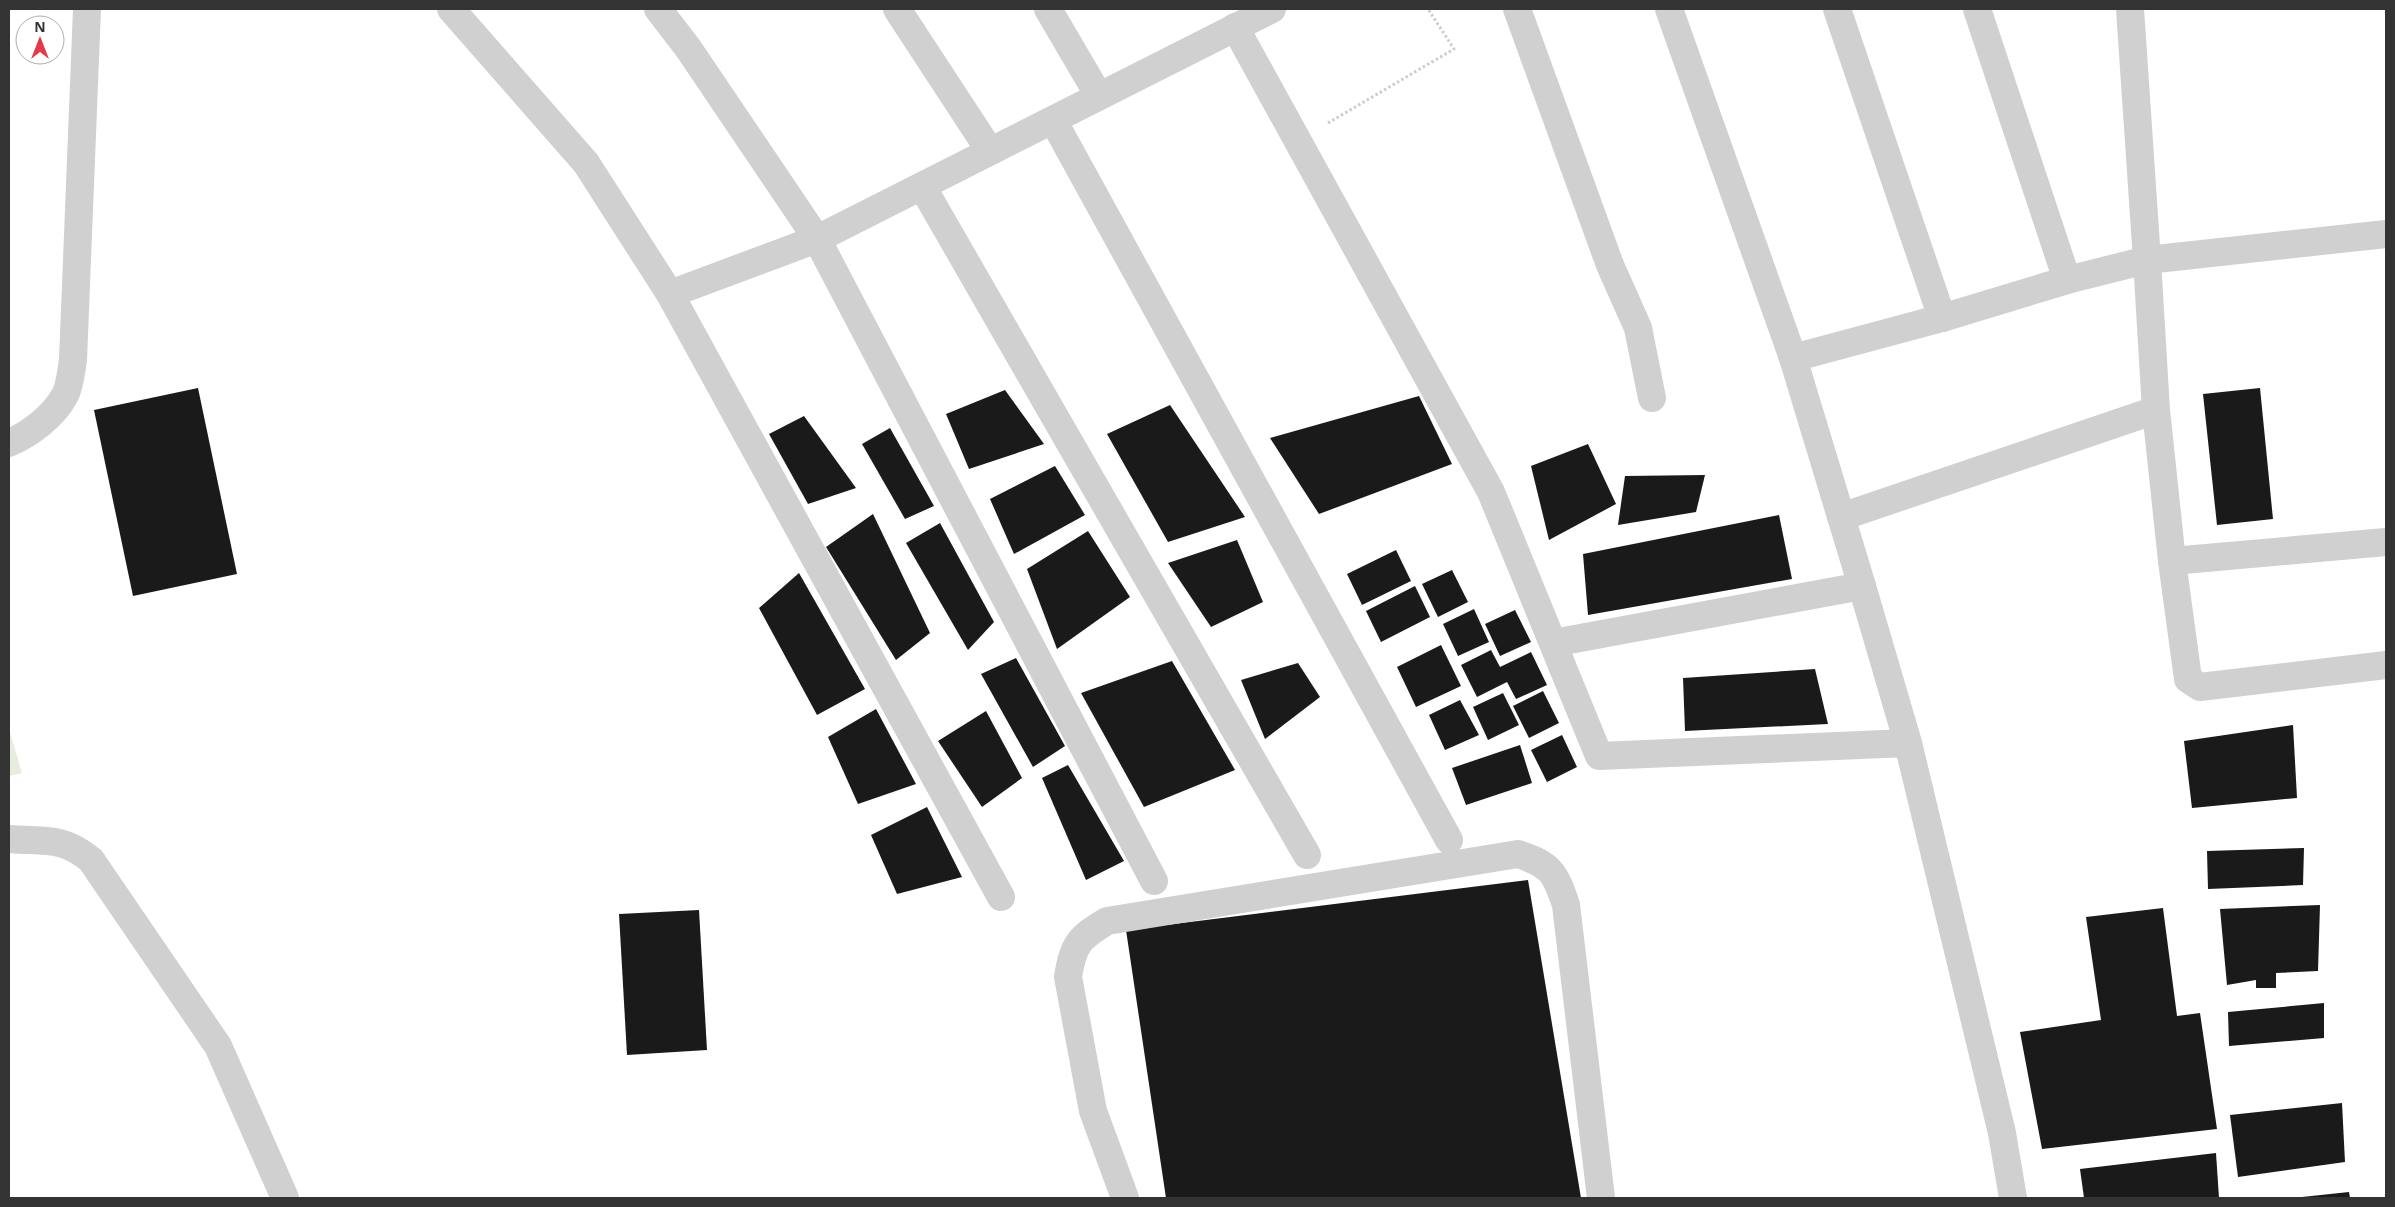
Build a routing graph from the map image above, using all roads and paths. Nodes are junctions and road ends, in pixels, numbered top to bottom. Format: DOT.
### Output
graph roads {
  1 [pos="87,9"];
  2 [pos="451,9"];
  3 [pos="658,9"];
  4 [pos="897,9"];
  5 [pos="1048,9"];
  6 [pos="1272,9"];
  7 [pos="1428,9"];
  8 [pos="1517,9"];
  9 [pos="1669,9"];
  10 [pos="1836,9"];
  11 [pos="1977,9"];
  12 [pos="2130,9"];
  13 [pos="1236,27"];
  14 [pos="1099,96"];
  15 [pos="1053,120"];
  16 [pos="1298,141"];
  17 [pos="990,151"];
  18 [pos="922,186"];
  19 [pos="2386,234"];
  20 [pos="817,239"];
  21 [pos="2147,260"];
  22 [pos="2067,280"];
  23 [pos="670,294"];
  24 [pos="1942,318"];
  25 [pos="1793,358"];
  26 [pos="1652,398"];
  27 [pos="2156,410"];
  28 [pos="9,442"];
  29 [pos="1841,517"];
  30 [pos="2386,542"];
  31 [pos="2172,561"];
  32 [pos="1862,586"];
  33 [pos="1553,642"];
  34 [pos="2386,665"];
  35 [pos="1908,743"];
  36 [pos="9,839"];
  37 [pos="1448,840"];
  38 [pos="1307,855"];
  39 [pos="1154,881"];
  40 [pos="1001,897"];
  41 [pos="285,1198"];
  42 [pos="1125,1198"];
  43 [pos="1601,1198"];
  44 [pos="2013,1198"];
  1 -- 28 [label="street"];
  2 -- 23 [label="street"];
  3 -- 20 [label="street"];
  4 -- 17 [label="street"];
  5 -- 14 [label="street"];
  6 -- 13 [label="street"];
  7 -- 16 [label="path"];
  8 -- 26 [label="street"];
  9 -- 25 [label="street"];
  10 -- 24 [label="street"];
  11 -- 22 [label="street"];
  12 -- 21 [label="street"];
  13 -- 14 [label="street"];
  13 -- 16 [label="street"];
  14 -- 15 [label="street"];
  15 -- 17 [label="street"];
  15 -- 37 [label="street"];
  16 -- 33 [label="street"];
  17 -- 18 [label="street"];
  18 -- 20 [label="street"];
  18 -- 38 [label="street"];
  19 -- 21 [label="street"];
  20 -- 23 [label="street"];
  20 -- 39 [label="street"];
  21 -- 22 [label="street"];
  21 -- 27 [label="street"];
  22 -- 24 [label="street"];
  23 -- 40 [label="street"];
  24 -- 25 [label="street"];
  25 -- 29 [label="street"];
  27 -- 29 [label="street"];
  27 -- 31 [label="street"];
  29 -- 32 [label="street"];
  30 -- 31 [label="street"];
  31 -- 34 [label="street"];
  32 -- 33 [label="street"];
  32 -- 35 [label="street"];
  33 -- 35 [label="street"];
  35 -- 44 [label="street"];
  36 -- 41 [label="street"];
  42 -- 43 [label="street"];
}
